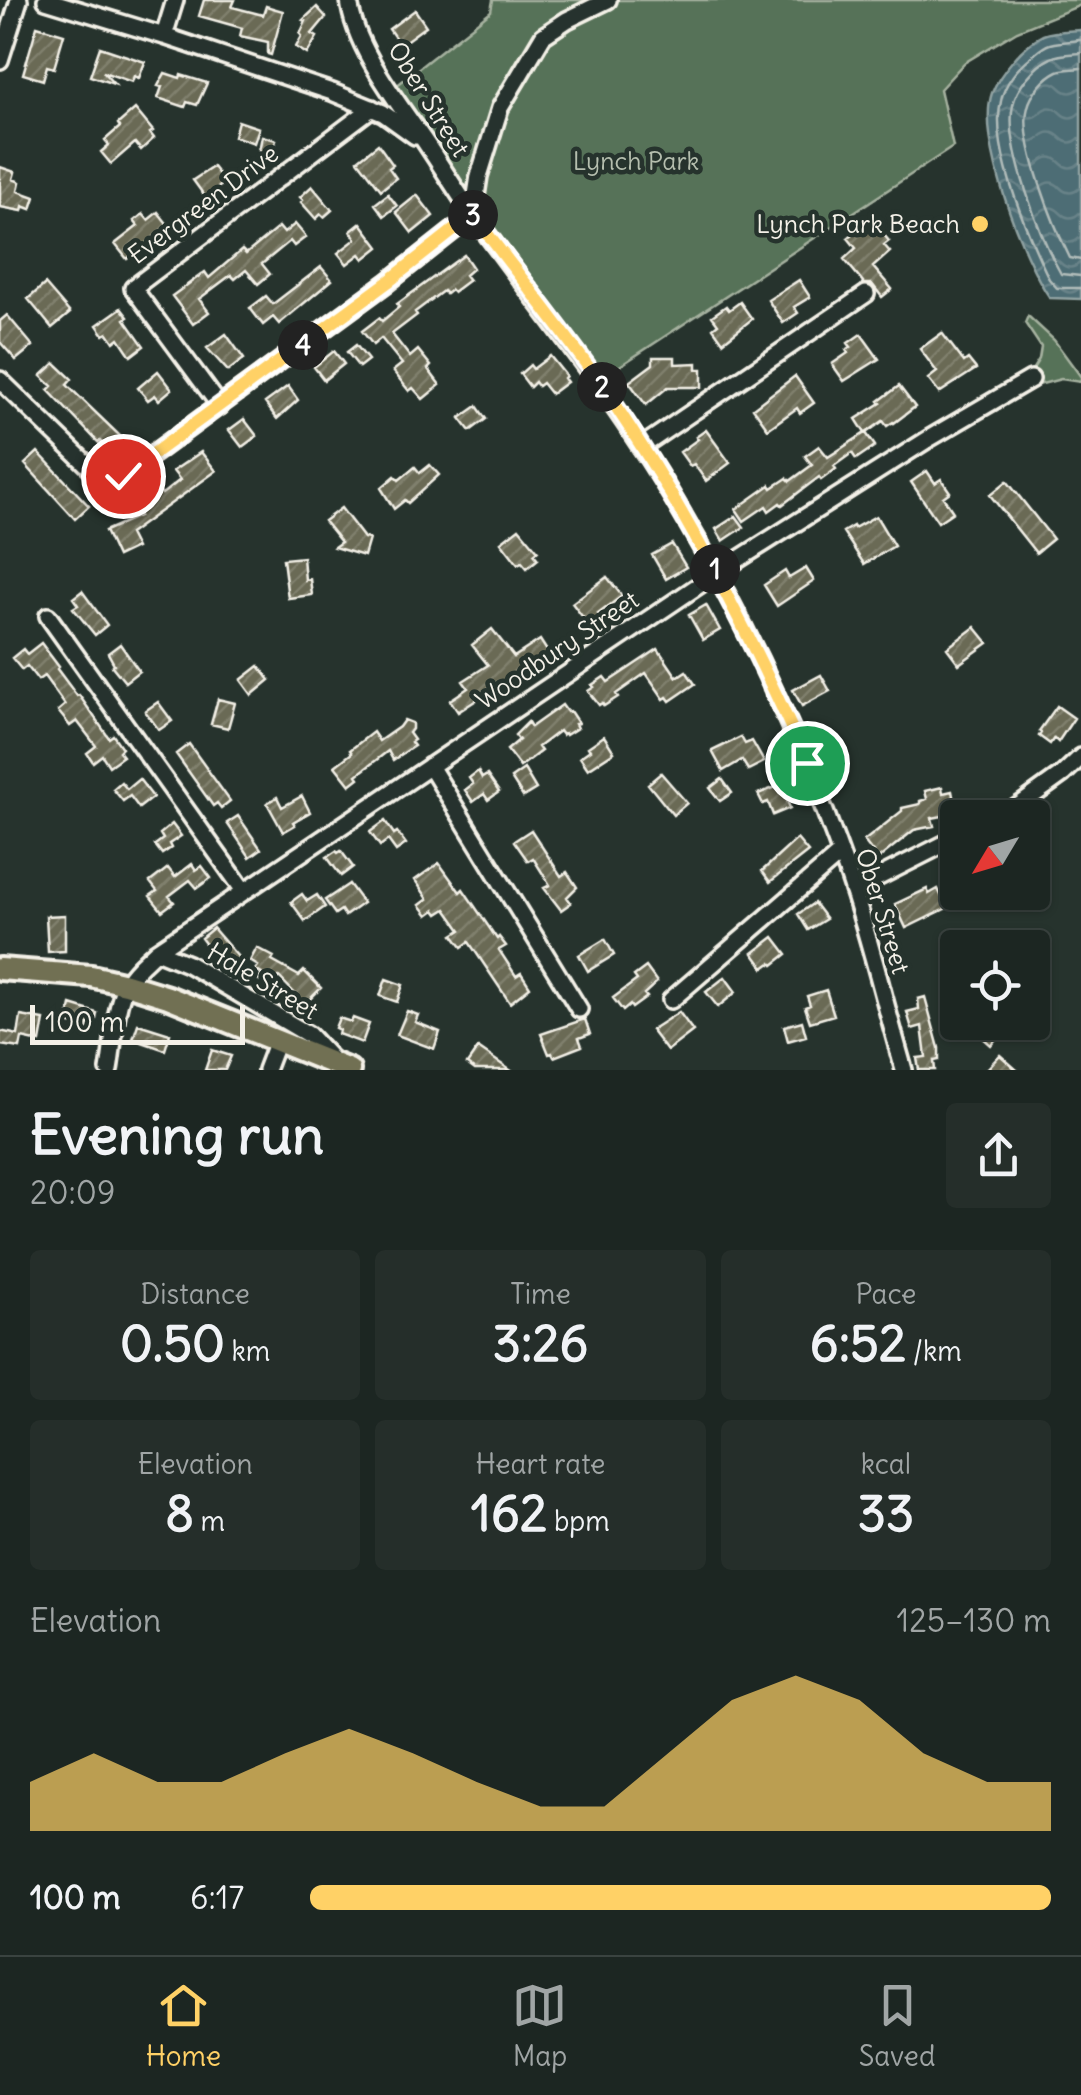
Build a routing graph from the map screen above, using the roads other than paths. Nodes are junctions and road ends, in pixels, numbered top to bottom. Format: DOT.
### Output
graph roads {
  1 [pos="18,0"];
  2 [pos="46,0"];
  3 [pos="175,0"];
  4 [pos="350,0"];
  5 [pos="608,0"];
  6 [pos="164,36"];
  7 [pos="0,60"];
  8 [pos="372,108"];
  9 [pos="427,144"];
  10 [pos="473,215"];
  11 [pos="866,294"];
  12 [pos="1031,379"];
  13 [pos="0,380"];
  14 [pos="220,406"];
  15 [pos="641,447"];
  16 [pos="716,573"];
  17 [pos="48,616"];
  18 [pos="1081,757"];
  19 [pos="430,766"];
  20 [pos="1028,800"];
  21 [pos="940,846"];
  22 [pos="840,854"];
  23 [pos="244,890"];
  24 [pos="853,890"];
  25 [pos="156,951"];
  26 [pos="0,969"];
  27 [pos="126,984"];
  28 [pos="670,1000"];
  29 [pos="580,1008"];
  30 [pos="277,1041"];
  31 [pos="343,1067"];
  32 [pos="109,1070"];
  33 [pos="266,1070"];
  34 [pos="904,1070"];
  1 -- 7 [label="street"];
  2 -- 6 [label="street"];
  3 -- 6 [label="street"];
  4 -- 9 [label="street, Ober Street"];
  5 -- 10 [label="street"];
  6 -- 8 [label="street"];
  8 -- 9 [label="street"];
  8 -- 14 [label="street, Evergreen Drive"];
  9 -- 10 [label="street, Ober Street"];
  10 -- 14 [label="street"];
  10 -- 15 [label="street, Ober Street"];
  11 -- 15 [label="street"];
  12 -- 16 [label="street, Woodbury Street"];
  13 -- 14 [label="street"];
  15 -- 16 [label="street, Ober Street"];
  16 -- 19 [label="street, Woodbury Street"];
  16 -- 22 [label="street, Ober Street"];
  17 -- 23 [label="street"];
  18 -- 20 [label="street"];
  19 -- 23 [label="street, Woodbury Street"];
  19 -- 29 [label="street"];
  21 -- 24 [label="street"];
  22 -- 24 [label="street, Ober Street"];
  22 -- 28 [label="street"];
  23 -- 25 [label="street, Woodbury Street"];
  24 -- 34 [label="street, Ober Street"];
  25 -- 27 [label="street, Woodbury Street"];
  25 -- 31 [label="street, Hale Street"];
  26 -- 27 [label="main road, Hale Street"];
  27 -- 30 [label="main road, Hale Street"];
  27 -- 32 [label="street"];
  30 -- 31 [label="main road, Hale Street"];
  30 -- 33 [label="street"];
}
